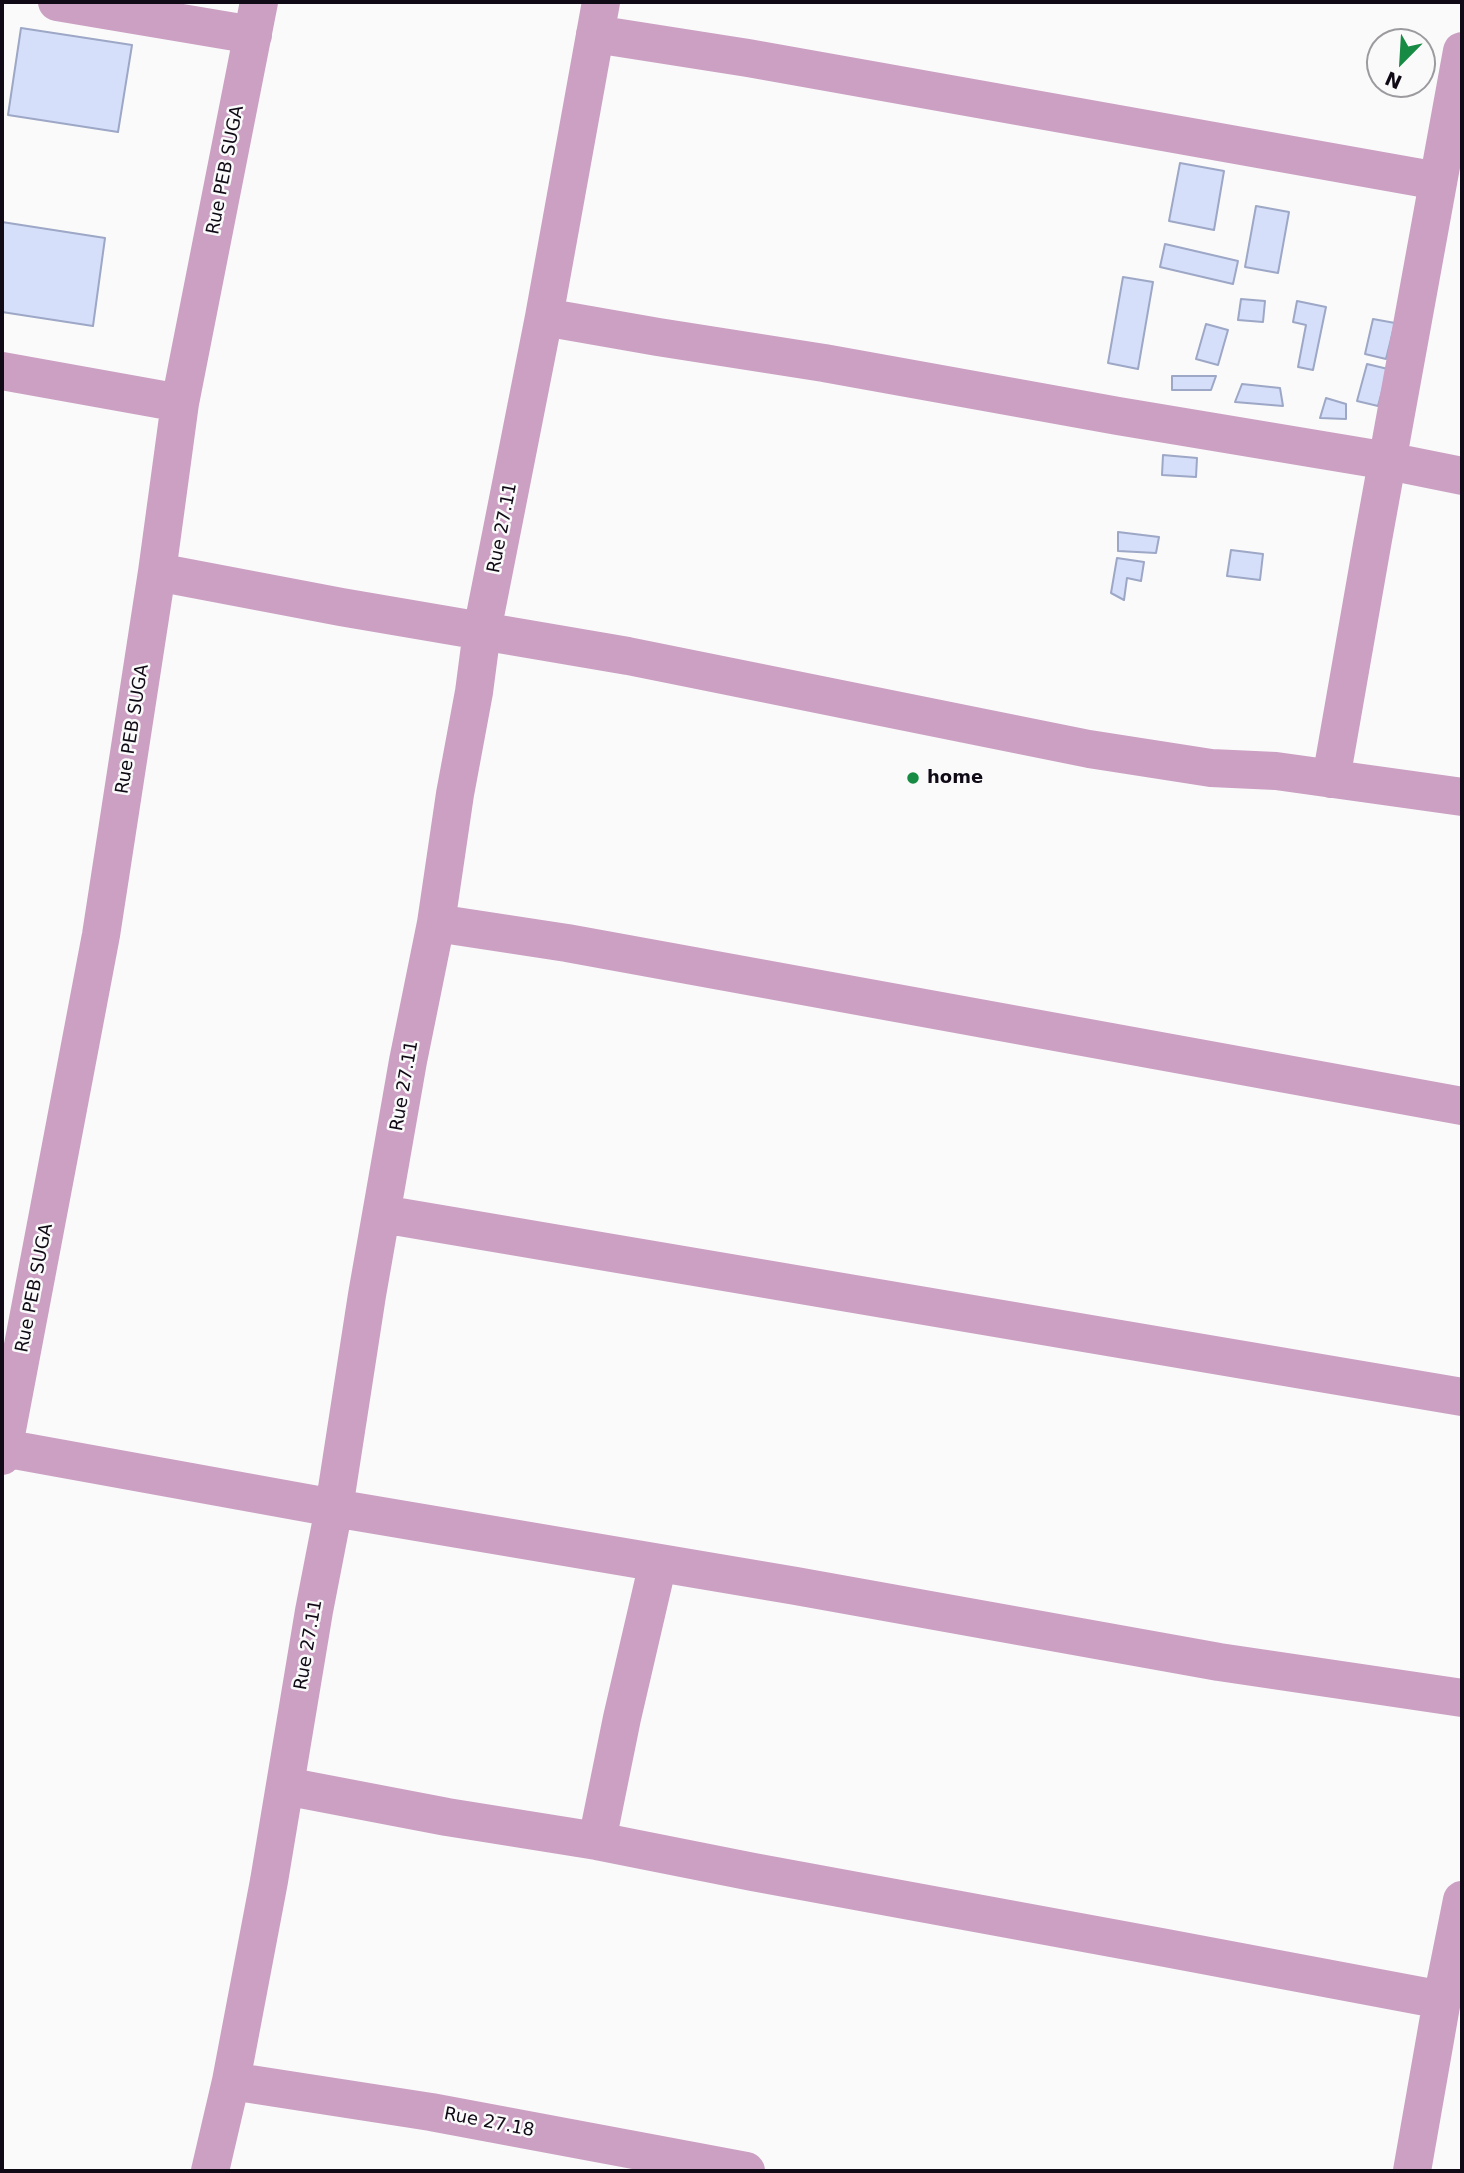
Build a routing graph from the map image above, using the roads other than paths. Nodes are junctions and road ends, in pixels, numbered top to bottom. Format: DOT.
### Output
graph roads {
  1 [pos="57,2"];
  2 [pos="256,18"];
  3 [pos="598,18"];
  4 [pos="1462,51"];
  5 [pos="1438,181"];
  6 [pos="544,317"];
  7 [pos="2,371"];
  8 [pos="180,403"];
  9 [pos="1388,461"];
  10 [pos="1462,476"];
  11 [pos="157,572"];
  12 [pos="482,631"];
  13 [pos="1331,779"];
  14 [pos="1462,797"];
  15 [pos="436,923"];
  16 [pos="1462,1106"];
  17 [pos="382,1214"];
  18 [pos="1462,1396"];
  19 [pos="3,1452"];
  20 [pos="334,1508"];
  21 [pos="657,1563"];
  22 [pos="1462,1698"];
  23 [pos="285,1786"];
  24 [pos="597,1841"];
  25 [pos="1462,1900"];
  26 [pos="1442,2000"];
  27 [pos="232,2081"];
  28 [pos="210,2171"];
  29 [pos="746,2171"];
  30 [pos="1412,2171"];
  1 -- 2 [label="street"];
  2 -- 8 [label="street, Rue PEB SUGA"];
  3 -- 5 [label="street"];
  3 -- 6 [label="street, Rue 27.11"];
  4 -- 5 [label="street"];
  5 -- 9 [label="street"];
  6 -- 9 [label="street"];
  6 -- 12 [label="street, Rue 27.11"];
  7 -- 8 [label="street"];
  8 -- 11 [label="street, Rue PEB SUGA"];
  9 -- 10 [label="street"];
  9 -- 13 [label="street"];
  11 -- 12 [label="street"];
  11 -- 19 [label="street, Rue PEB SUGA"];
  12 -- 13 [label="street"];
  12 -- 15 [label="street, Rue 27.11"];
  13 -- 14 [label="street"];
  15 -- 16 [label="street"];
  15 -- 17 [label="street, Rue 27.11"];
  17 -- 18 [label="street"];
  17 -- 20 [label="street, Rue 27.11"];
  19 -- 20 [label="street"];
  20 -- 21 [label="street"];
  20 -- 23 [label="street, Rue 27.11"];
  21 -- 22 [label="street"];
  21 -- 24 [label="street"];
  23 -- 24 [label="street"];
  23 -- 27 [label="street, Rue 27.11"];
  24 -- 26 [label="street"];
  25 -- 26 [label="street"];
  26 -- 30 [label="street"];
  27 -- 28 [label="street, Rue 27.11"];
  27 -- 29 [label="street, Rue 27.18"];
}
